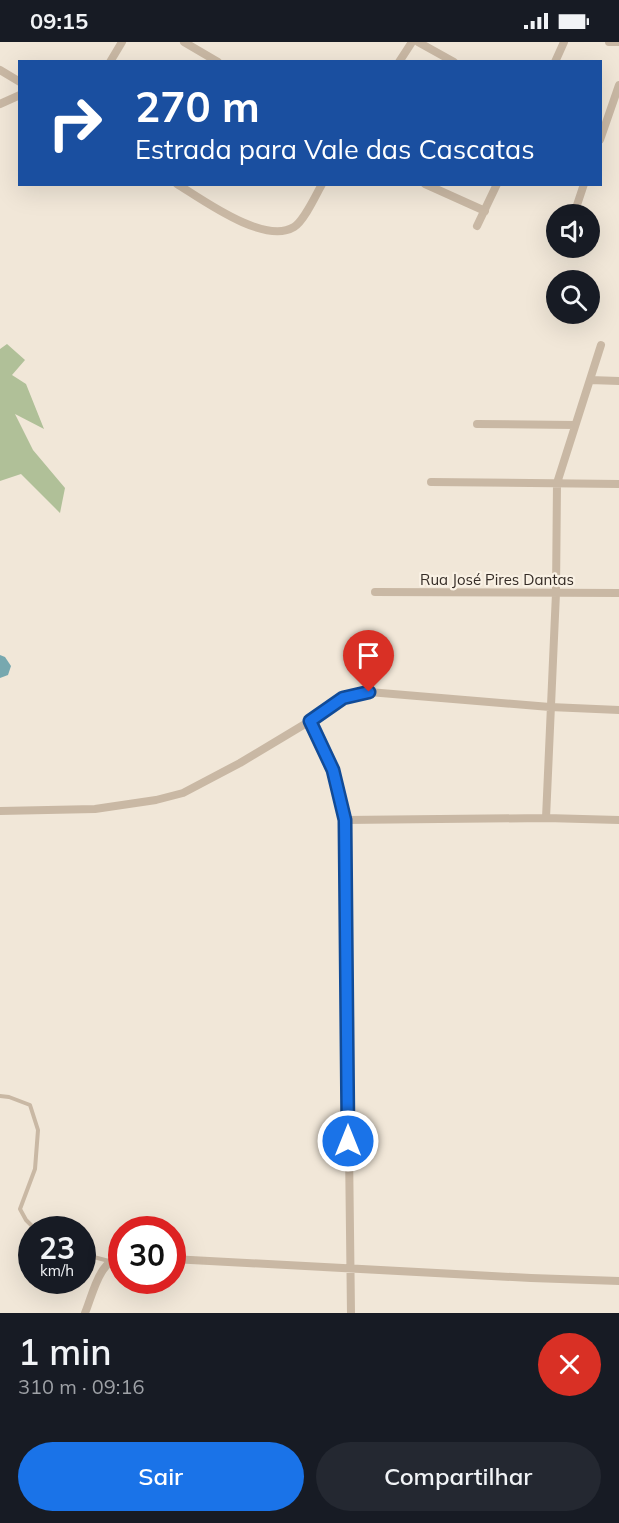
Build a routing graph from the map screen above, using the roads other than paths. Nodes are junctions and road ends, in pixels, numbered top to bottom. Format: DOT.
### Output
graph roads {
  1 [pos="122,42"];
  2 [pos="184,42"];
  3 [pos="412,42"];
  4 [pos="418,42"];
  5 [pos="564,42"];
  6 [pos="609,42"];
  7 [pos="619,42"];
  8 [pos="111,60"];
  9 [pos="215,60"];
  10 [pos="400,60"];
  11 [pos="450,60"];
  12 [pos="556,60"];
  13 [pos="0,70"];
  14 [pos="18,80"];
  15 [pos="619,86"];
  16 [pos="18,96"];
  17 [pos="0,104"];
  18 [pos="602,134"];
  19 [pos="180,186"];
  20 [pos="321,186"];
  21 [pos="428,186"];
  22 [pos="496,186"];
  23 [pos="583,186"];
  24 [pos="577,204"];
  25 [pos="484,211"];
  26 [pos="477,226"];
  27 [pos="602,345"];
  28 [pos="590,380"];
  29 [pos="619,381"];
  30 [pos="477,424"];
  31 [pos="575,425"];
  32 [pos="431,482"];
  33 [pos="557,483"];
  34 [pos="619,484"];
  35 [pos="375,592"];
  36 [pos="556,593"];
  37 [pos="619,593"];
  38 [pos="550,707"];
  39 [pos="619,710"];
  40 [pos="310,721"];
  41 [pos="0,811"];
  42 [pos="546,818"];
  43 [pos="345,820"];
  44 [pos="619,820"];
  45 [pos="0,1096"];
  46 [pos="24,1216"];
  47 [pos="186,1260"];
  48 [pos="108,1262"];
  49 [pos="351,1268"];
  50 [pos="619,1281"];
  51 [pos="85,1313"];
  52 [pos="351,1313"];
  1 -- 8 [label="street"];
  2 -- 9 [label="street"];
  3 -- 10 [label="street"];
  4 -- 11 [label="street"];
  5 -- 12 [label="street"];
  6 -- 7 [label="street"];
  13 -- 14 [label="street"];
  15 -- 18 [label="street"];
  16 -- 17 [label="street"];
  19 -- 20 [label="street"];
  21 -- 25 [label="street"];
  22 -- 25 [label="street"];
  23 -- 24 [label="street"];
  25 -- 26 [label="street"];
  27 -- 28 [label="street"];
  28 -- 29 [label="street"];
  28 -- 31 [label="street"];
  30 -- 31 [label="street"];
  31 -- 33 [label="street"];
  32 -- 33 [label="street"];
  33 -- 34 [label="street"];
  33 -- 36 [label="street"];
  35 -- 36 [label="street, Rua José Pires Dantas"];
  36 -- 37 [label="street, Rua José Pires Dantas"];
  36 -- 38 [label="street"];
  38 -- 39 [label="street"];
  38 -- 40 [label="street"];
  38 -- 42 [label="street"];
  40 -- 41 [label="street"];
  40 -- 43 [label="street"];
  42 -- 43 [label="street"];
  42 -- 44 [label="street"];
  43 -- 49 [label="street"];
  45 -- 46 [label="lane"];
  47 -- 49 [label="street"];
  48 -- 51 [label="street"];
  49 -- 50 [label="street"];
  49 -- 52 [label="street"];
}
